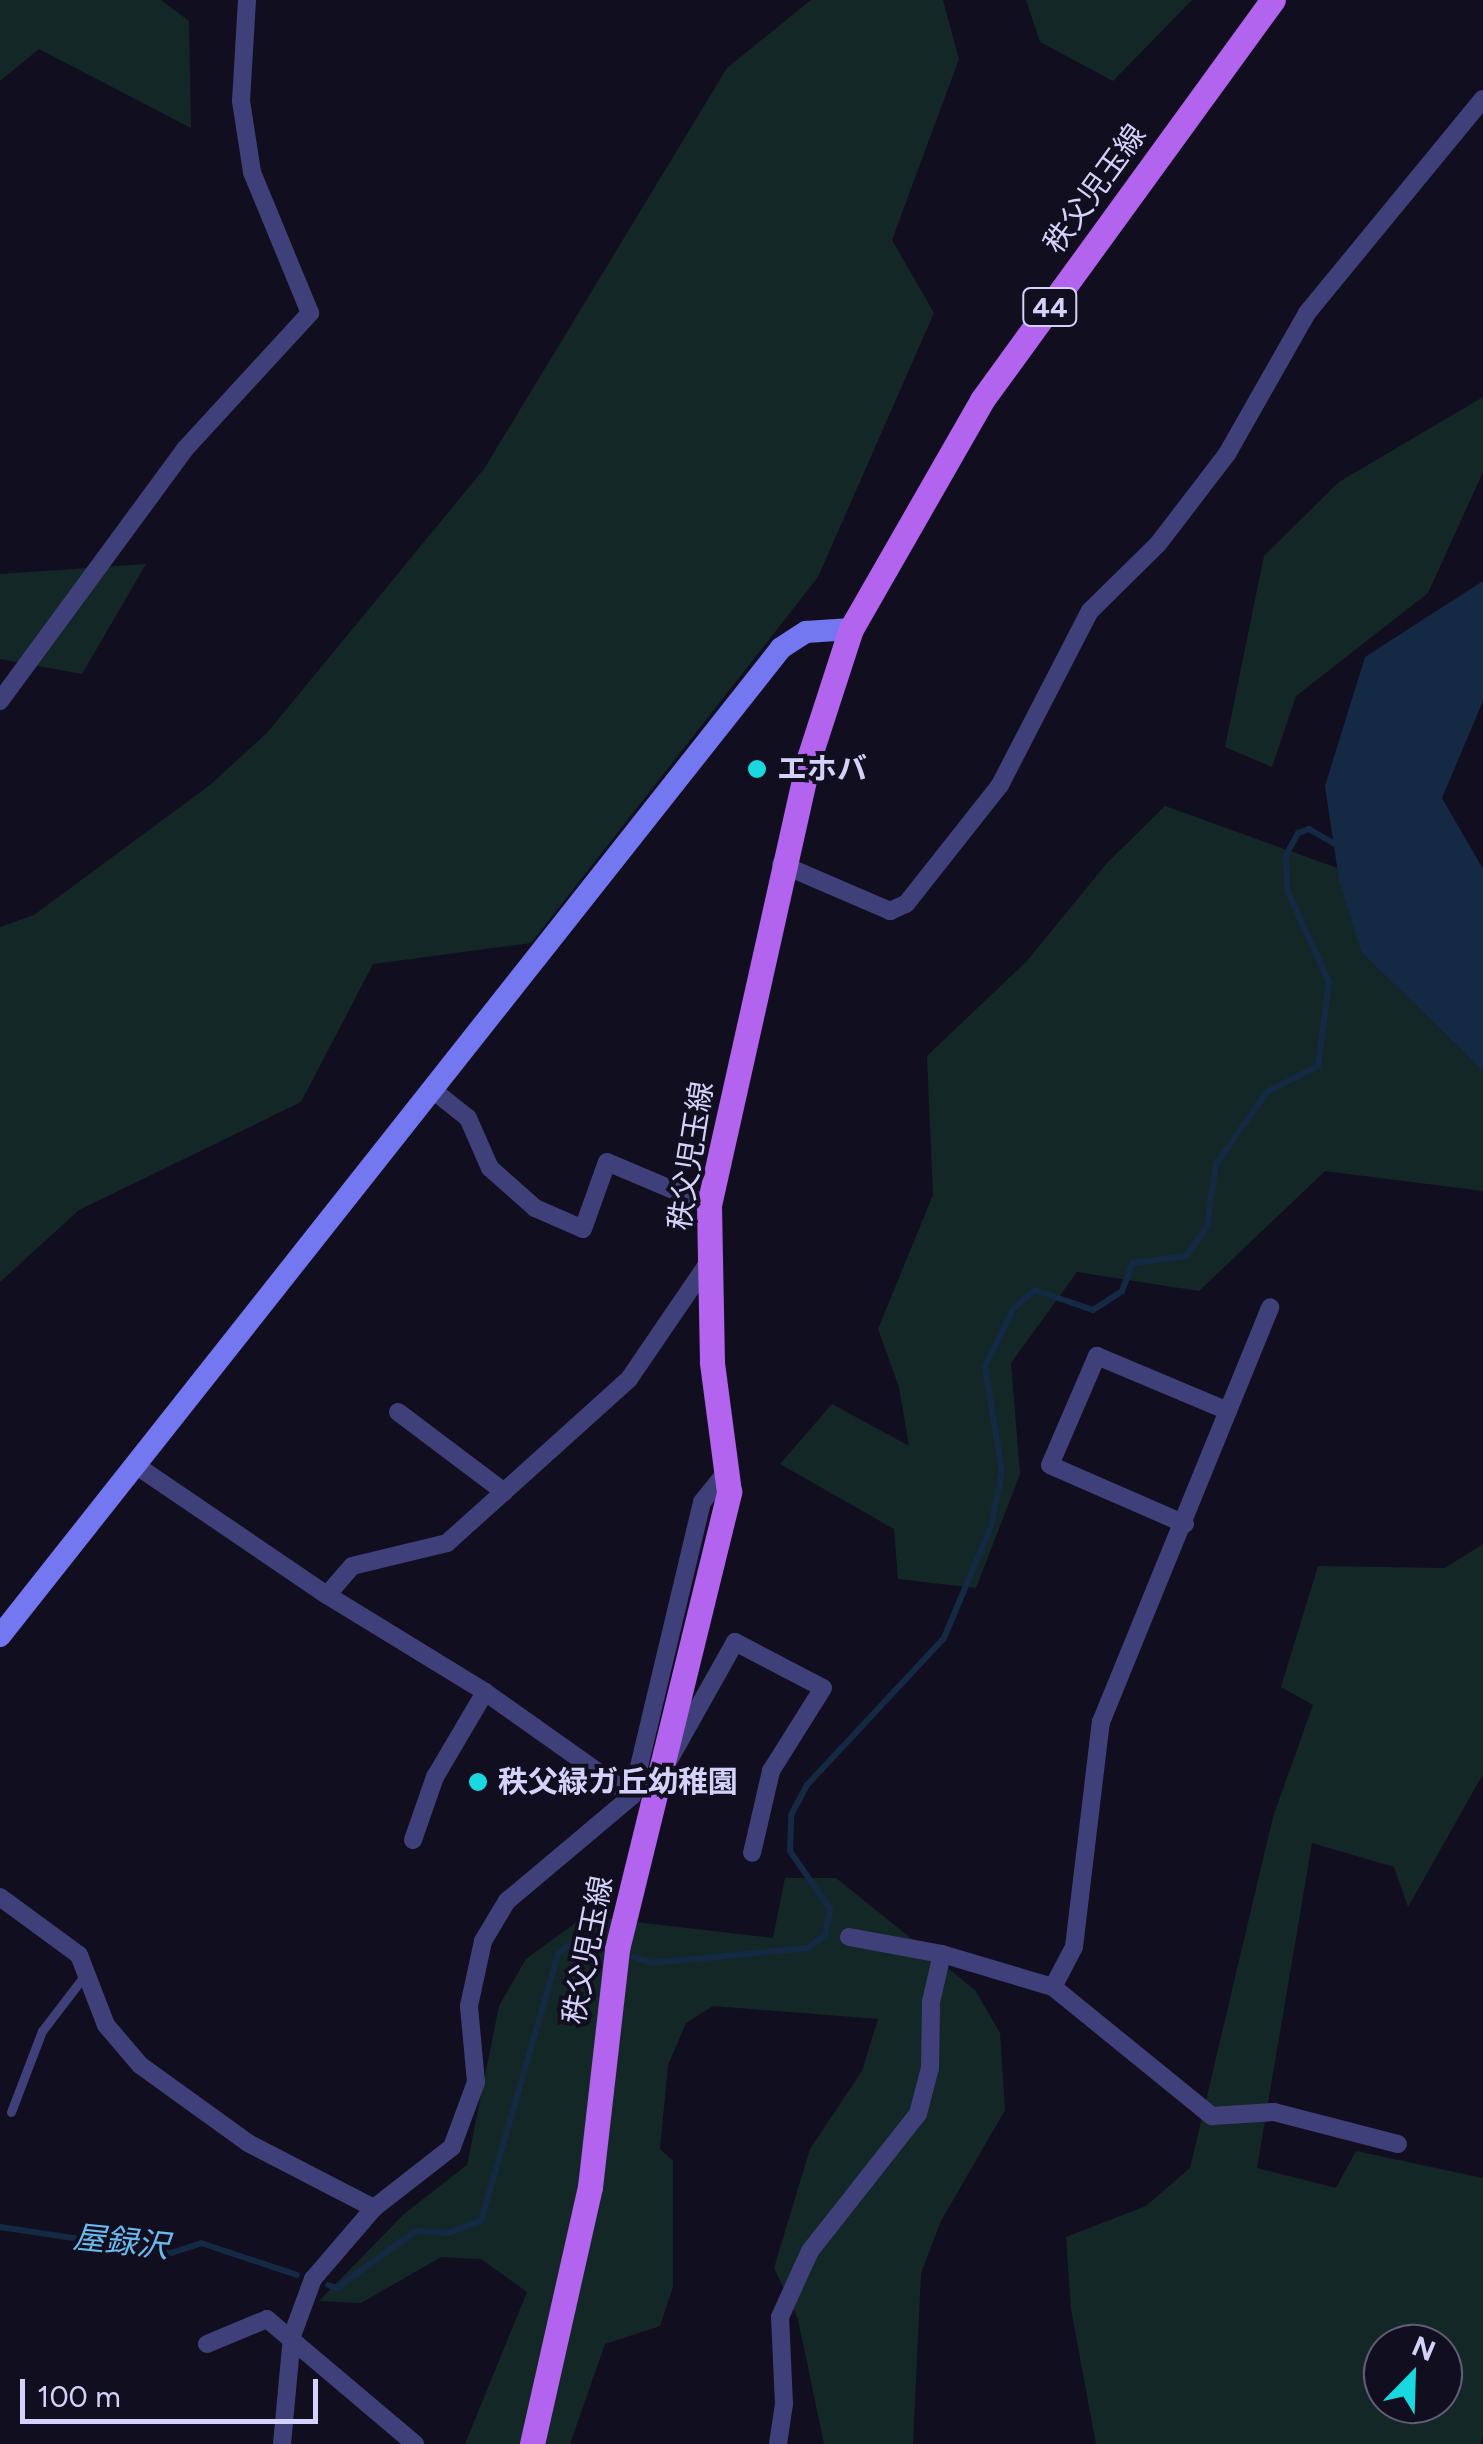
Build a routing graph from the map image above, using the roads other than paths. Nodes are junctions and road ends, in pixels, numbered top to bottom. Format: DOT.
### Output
graph roads {
  1 [pos="247,0"];
  2 [pos="1272,0"];
  3 [pos="1483,99"];
  4 [pos="851,630"];
  5 [pos="0,700"];
  6 [pos="782,864"];
  7 [pos="434,1091"];
  8 [pos="709,1205"];
  9 [pos="708,1262"];
  10 [pos="1270,1307"];
  11 [pos="1228,1411"];
  12 [pos="398,1412"];
  13 [pos="134,1464"];
  14 [pos="726,1472"];
  15 [pos="504,1492"];
  16 [pos="1185,1524"];
  17 [pos="327,1595"];
  18 [pos="0,1636"];
  19 [pos="485,1692"];
  20 [pos="660,1776"];
  21 [pos="632,1796"];
  22 [pos="413,1840"];
  23 [pos="752,1853"];
  24 [pos="0,1896"];
  25 [pos="848,1937"];
  26 [pos="942,1954"];
  27 [pos="86,1974"];
  28 [pos="1053,1987"];
  29 [pos="11,2112"];
  30 [pos="1398,2144"];
  31 [pos="374,2208"];
  32 [pos="292,2336"];
  33 [pos="207,2344"];
  34 [pos="282,2444"];
  35 [pos="414,2444"];
  36 [pos="532,2444"];
  37 [pos="778,2444"];
  1 -- 5 [label="street"];
  2 -- 4 [label="main road, 秩父児玉線 / 44"];
  3 -- 6 [label="street"];
  4 -- 6 [label="main road, 秩父児玉線 / 44"];
  4 -- 7 [label="street"];
  6 -- 8 [label="main road, 秩父児玉線 / 44"];
  7 -- 8 [label="street"];
  7 -- 13 [label="street"];
  8 -- 9 [label="main road, 秩父児玉線 / 44"];
  9 -- 14 [label="main road, 秩父児玉線 / 44"];
  9 -- 15 [label="street"];
  10 -- 11 [label="street"];
  11 -- 16 [label="street"];
  11 -- 16 [label="street"];
  12 -- 15 [label="street"];
  13 -- 17 [label="street"];
  13 -- 18 [label="street"];
  14 -- 20 [label="main road, 秩父児玉線 / 44"];
  14 -- 21 [label="street"];
  15 -- 17 [label="street"];
  16 -- 28 [label="street"];
  17 -- 19 [label="street"];
  19 -- 21 [label="street"];
  19 -- 22 [label="street"];
  20 -- 23 [label="street"];
  20 -- 36 [label="main road, 秩父児玉線 / 44"];
  21 -- 31 [label="street"];
  24 -- 27 [label="street"];
  25 -- 26 [label="street"];
  26 -- 28 [label="street"];
  26 -- 37 [label="street"];
  27 -- 29 [label="lane"];
  27 -- 31 [label="street"];
  28 -- 30 [label="street"];
  31 -- 32 [label="street"];
  32 -- 33 [label="street"];
  32 -- 34 [label="street"];
  32 -- 35 [label="street"];
}
